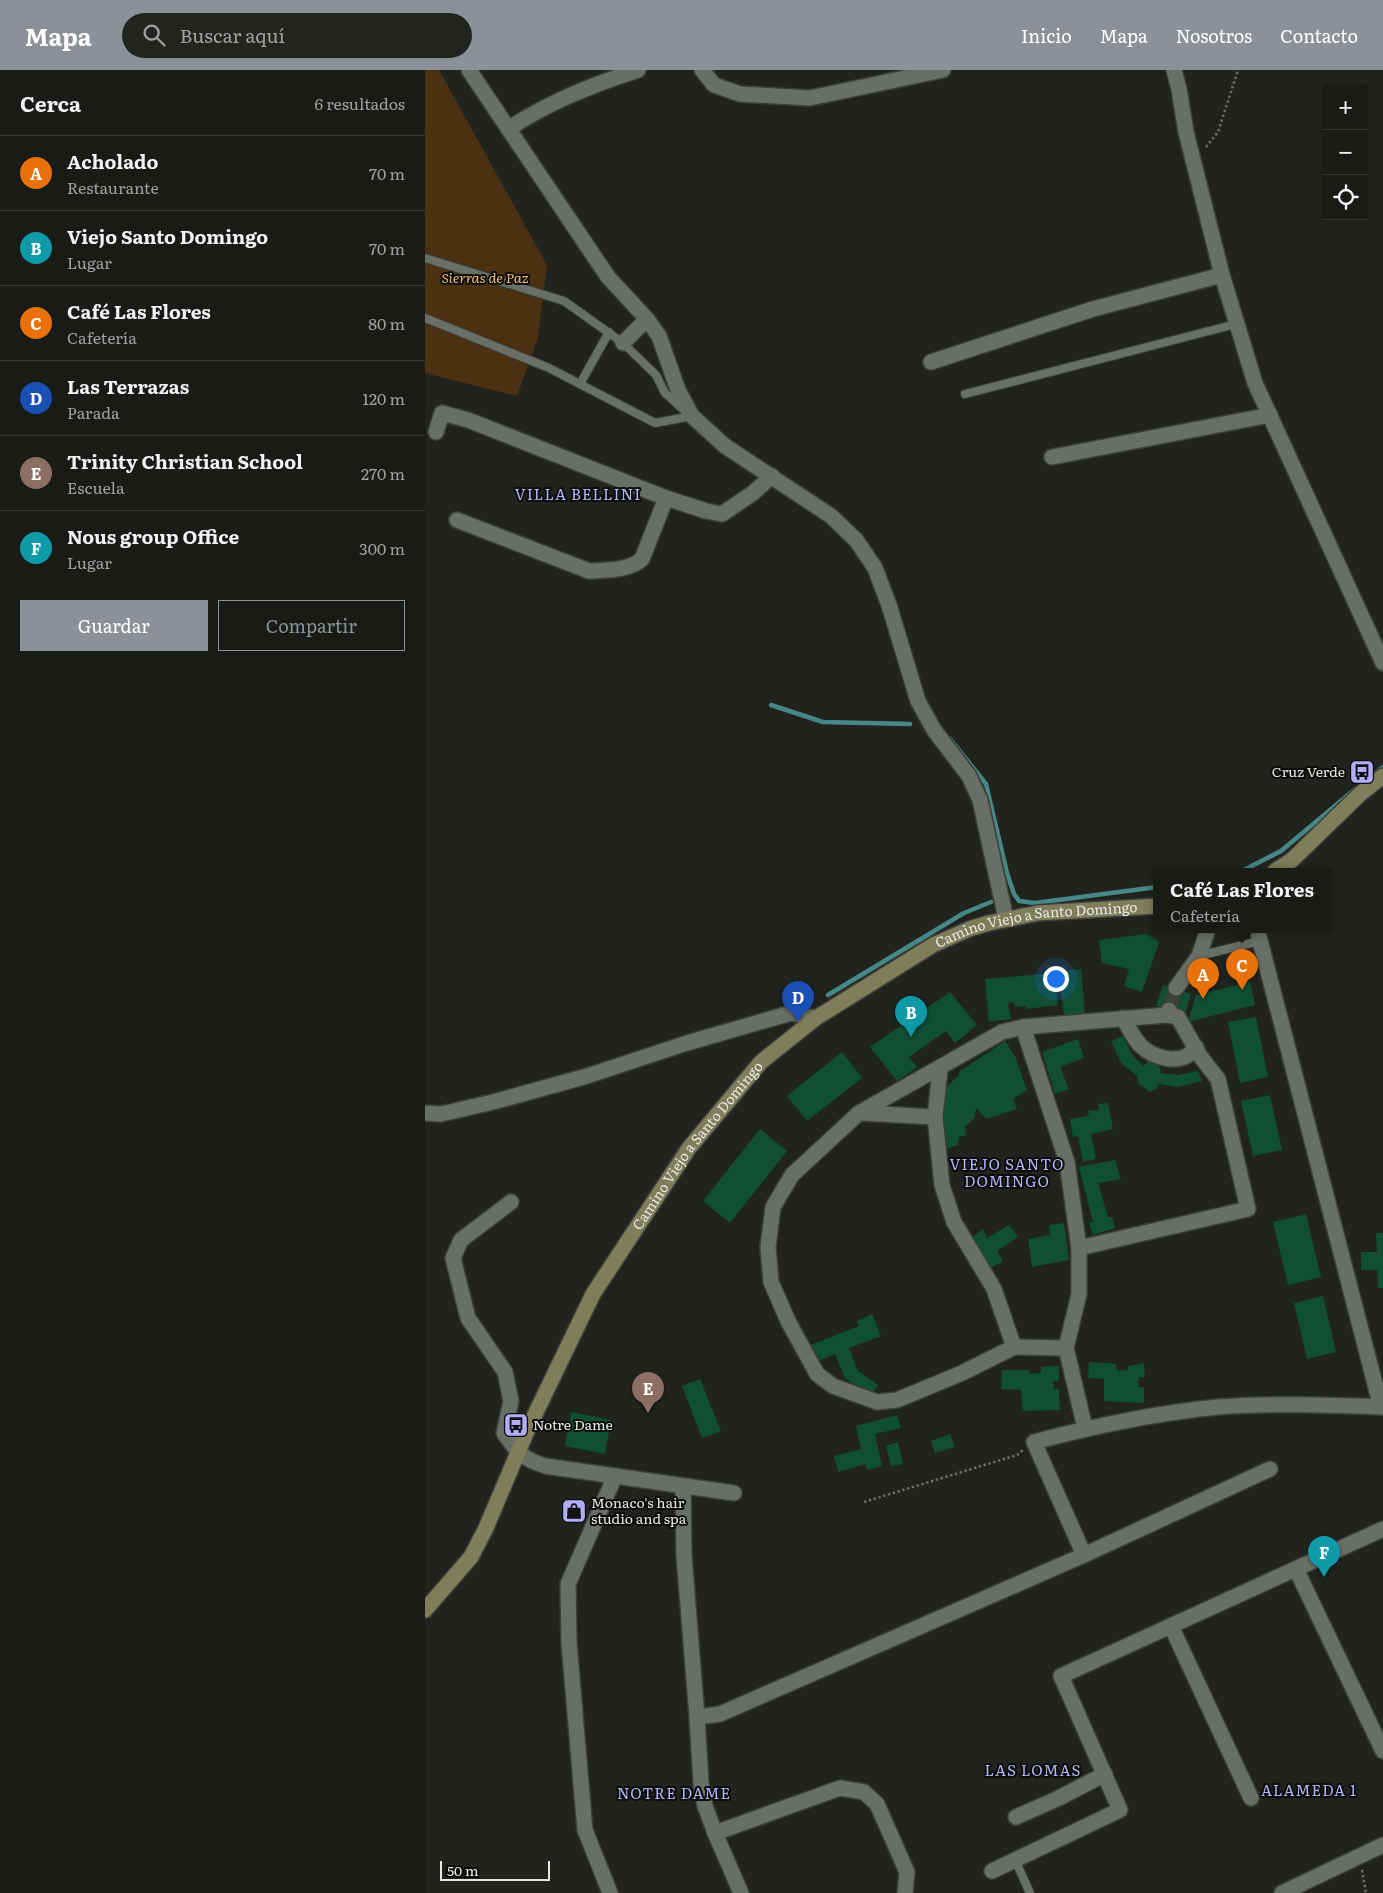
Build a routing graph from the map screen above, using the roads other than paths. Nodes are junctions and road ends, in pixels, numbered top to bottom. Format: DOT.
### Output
graph roads {
  1 [pos="469,70"];
  2 [pos="638,70"];
  3 [pos="702,70"];
  4 [pos="943,70"];
  5 [pos="1174,70"];
  6 [pos="508,129"];
  7 [pos="425,258"];
  8 [pos="1222,275"];
  9 [pos="425,318"];
  10 [pos="647,318"];
  11 [pos="1236,324"];
  12 [pos="609,332"];
  13 [pos="623,343"];
  14 [pos="931,362"];
  15 [pos="580,384"];
  16 [pos="965,394"];
  17 [pos="1270,415"];
  18 [pos="692,416"];
  19 [pos="436,432"];
  20 [pos="1052,457"];
  21 [pos="772,476"];
  22 [pos="666,498"];
  23 [pos="457,520"];
  24 [pos="1383,663"];
  25 [pos="1383,776"];
  26 [pos="1280,868"];
  27 [pos="1153,906"];
  28 [pos="1006,919"];
  29 [pos="1207,933"];
  30 [pos="1258,935"];
  31 [pos="1199,956"];
  32 [pos="1176,988"];
  33 [pos="816,1018"];
  34 [pos="1123,1018"];
  35 [pos="1023,1027"];
  36 [pos="1195,1047"];
  37 [pos="940,1069"];
  38 [pos="425,1113"];
  39 [pos="859,1113"];
  40 [pos="935,1117"];
  41 [pos="511,1202"];
  42 [pos="1079,1248"];
  43 [pos="1014,1347"];
  44 [pos="1066,1348"];
  45 [pos="1382,1407"];
  46 [pos="1085,1428"];
  47 [pos="519,1454"];
  48 [pos="1270,1470"];
  49 [pos="615,1476"];
  50 [pos="683,1486"];
  51 [pos="734,1493"];
  52 [pos="1383,1529"];
  53 [pos="1084,1554"];
  54 [pos="1296,1569"];
  55 [pos="425,1610"];
  56 [pos="1171,1626"];
  57 [pos="697,1717"];
  58 [pos="1383,1750"];
  59 [pos="1105,1774"];
  60 [pos="1251,1798"];
  61 [pos="1016,1817"];
  62 [pos="715,1833"];
  63 [pos="1383,1845"];
  64 [pos="1015,1860"];
  65 [pos="992,1871"];
  66 [pos="610,1893"];
  67 [pos="741,1893"];
  68 [pos="905,1893"];
  69 [pos="1031,1893"];
  70 [pos="1282,1893"];
  1 -- 6 [label="street"];
  2 -- 6 [label="street"];
  3 -- 4 [label="street"];
  5 -- 8 [label="street"];
  6 -- 10 [label="street"];
  7 -- 12 [label="lane"];
  8 -- 11 [label="street"];
  8 -- 14 [label="street"];
  9 -- 15 [label="lane"];
  10 -- 13 [label="street"];
  10 -- 18 [label="street"];
  11 -- 16 [label="lane"];
  11 -- 17 [label="street"];
  12 -- 13 [label="lane"];
  12 -- 15 [label="lane"];
  13 -- 18 [label="lane"];
  15 -- 18 [label="lane"];
  17 -- 20 [label="street"];
  17 -- 24 [label="street"];
  18 -- 21 [label="street"];
  19 -- 22 [label="street"];
  21 -- 22 [label="street"];
  21 -- 28 [label="street"];
  22 -- 23 [label="street"];
  25 -- 26 [label="street"];
  27 -- 28 [label="street, Camino Viejo a Santo Domingo"];
  28 -- 33 [label="street, Camino Viejo a Santo Domingo"];
  29 -- 31 [label="street"];
  30 -- 31 [label="lane"];
  30 -- 45 [label="street"];
  31 -- 32 [label="street"];
  33 -- 38 [label="street"];
  33 -- 47 [label="street, Camino Viejo a Santo Domingo"];
  34 -- 35 [label="street"];
  34 -- 36 [label="street"];
  34 -- 36 [label="street"];
  35 -- 37 [label="street"];
  35 -- 42 [label="street"];
  36 -- 42 [label="street"];
  37 -- 39 [label="street"];
  37 -- 40 [label="street"];
  39 -- 40 [label="street"];
  39 -- 43 [label="street"];
  40 -- 43 [label="street"];
  41 -- 47 [label="street"];
  42 -- 44 [label="street"];
  43 -- 44 [label="street"];
  44 -- 46 [label="street"];
  45 -- 46 [label="street"];
  46 -- 53 [label="street"];
  47 -- 49 [label="street"];
  47 -- 55 [label="street, Camino Viejo a Santo Domingo"];
  48 -- 53 [label="street"];
  49 -- 50 [label="street"];
  49 -- 66 [label="street"];
  50 -- 51 [label="street"];
  50 -- 57 [label="street"];
  52 -- 54 [label="street"];
  53 -- 57 [label="street"];
  54 -- 56 [label="street"];
  54 -- 58 [label="street"];
  56 -- 59 [label="street"];
  56 -- 60 [label="street"];
  57 -- 62 [label="street"];
  59 -- 61 [label="street"];
  59 -- 64 [label="street"];
  62 -- 67 [label="street"];
  62 -- 68 [label="street"];
  63 -- 70 [label="street"];
  64 -- 65 [label="street"];
  64 -- 69 [label="lane"];
}
